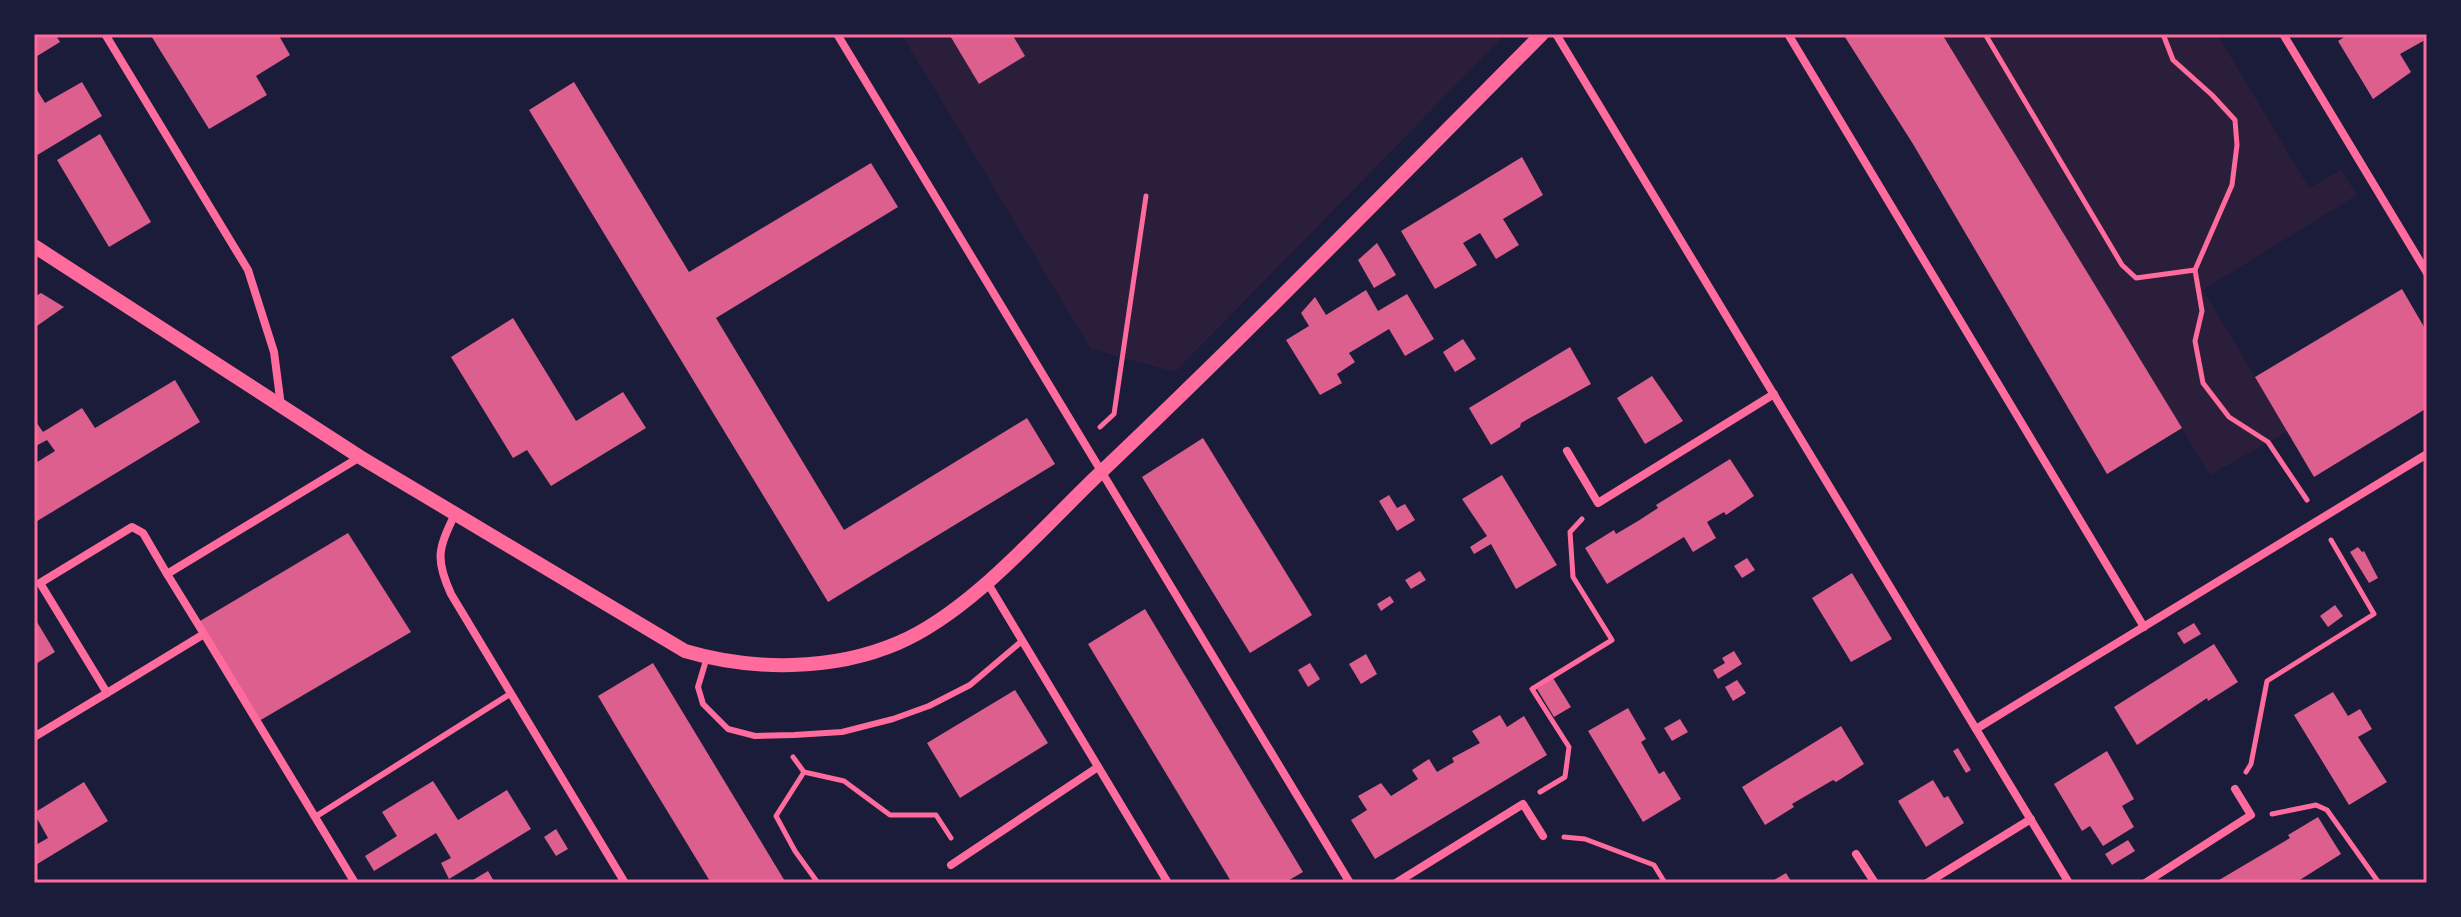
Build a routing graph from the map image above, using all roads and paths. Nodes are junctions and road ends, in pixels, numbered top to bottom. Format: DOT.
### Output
graph roads {
  1 [pos="105,34"];
  2 [pos="837,34"];
  3 [pos="1542,34"];
  4 [pos="1556,34"];
  5 [pos="1788,34"];
  6 [pos="1985,34"];
  7 [pos="2163,34"];
  8 [pos="2284,34"];
  9 [pos="1146,196"];
  10 [pos="34,246"];
  11 [pos="2195,270"];
  12 [pos="2427,273"];
  13 [pos="1774,394"];
  14 [pos="282,407"];
  15 [pos="1114,414"];
  16 [pos="1567,451"];
  17 [pos="2427,454"];
  18 [pos="360,457"];
  19 [pos="1101,472"];
  20 [pos="1598,503"];
  21 [pos="455,514"];
  22 [pos="2320,520"];
  23 [pos="167,574"];
  24 [pos="987,582"];
  25 [pos="2144,627"];
  26 [pos="204,634"];
  27 [pos="1022,641"];
  28 [pos="707,657"];
  29 [pos="107,693"];
  30 [pos="510,694"];
  31 [pos="1976,729"];
  32 [pos="775,735"];
  33 [pos="34,737"];
  34 [pos="1098,767"];
  35 [pos="804,772"];
  36 [pos="2235,789"];
  37 [pos="1523,804"];
  38 [pos="2251,815"];
  39 [pos="315,817"];
  40 [pos="2031,819"];
  41 [pos="1543,836"];
  42 [pos="1856,854"];
  43 [pos="963,857"];
  44 [pos="951,865"];
  45 [pos="355,883"];
  46 [pos="625,883"];
  47 [pos="818,883"];
  48 [pos="1168,883"];
  49 [pos="1350,883"];
  50 [pos="1396,883"];
  51 [pos="1665,883"];
  52 [pos="1875,883"];
  53 [pos="1927,883"];
  54 [pos="2069,883"];
  55 [pos="2145,883"];
  56 [pos="2379,883"];
  1 -- 14 [label="street"];
  2 -- 19 [label="street"];
  3 -- 19 [label="street"];
  4 -- 13 [label="street"];
  5 -- 25 [label="street"];
  6 -- 11 [label="path"];
  7 -- 11 [label="path"];
  8 -- 12 [label="street"];
  9 -- 15 [label="path"];
  10 -- 14 [label="street"];
  11 -- 22 [label="path"];
  13 -- 20 [label="street"];
  13 -- 31 [label="street"];
  14 -- 18 [label="street"];
  16 -- 20 [label="street"];
  17 -- 22 [label="street"];
  18 -- 21 [label="street"];
  18 -- 23 [label="street"];
  19 -- 24 [label="street"];
  19 -- 49 [label="street"];
  20 -- 37 [label="path"];
  21 -- 28 [label="street"];
  21 -- 30 [label="street"];
  22 -- 25 [label="street"];
  22 -- 36 [label="path"];
  23 -- 26 [label="street"];
  23 -- 29 [label="street"];
  24 -- 27 [label="street"];
  24 -- 28 [label="street"];
  25 -- 31 [label="street"];
  26 -- 29 [label="street"];
  26 -- 39 [label="street"];
  27 -- 32 [label="lane"];
  27 -- 34 [label="street"];
  28 -- 32 [label="lane"];
  29 -- 33 [label="street"];
  30 -- 39 [label="lane"];
  30 -- 46 [label="street"];
  31 -- 40 [label="street"];
  32 -- 35 [label="path"];
  34 -- 43 [label="street"];
  34 -- 48 [label="street"];
  35 -- 43 [label="path"];
  35 -- 47 [label="path"];
  36 -- 38 [label="street"];
  37 -- 41 [label="street"];
  37 -- 50 [label="street"];
  38 -- 55 [label="street"];
  38 -- 56 [label="path"];
  39 -- 45 [label="street"];
  40 -- 53 [label="street"];
  40 -- 54 [label="street"];
  41 -- 51 [label="path"];
  42 -- 52 [label="street"];
  43 -- 44 [label="street"];
}
